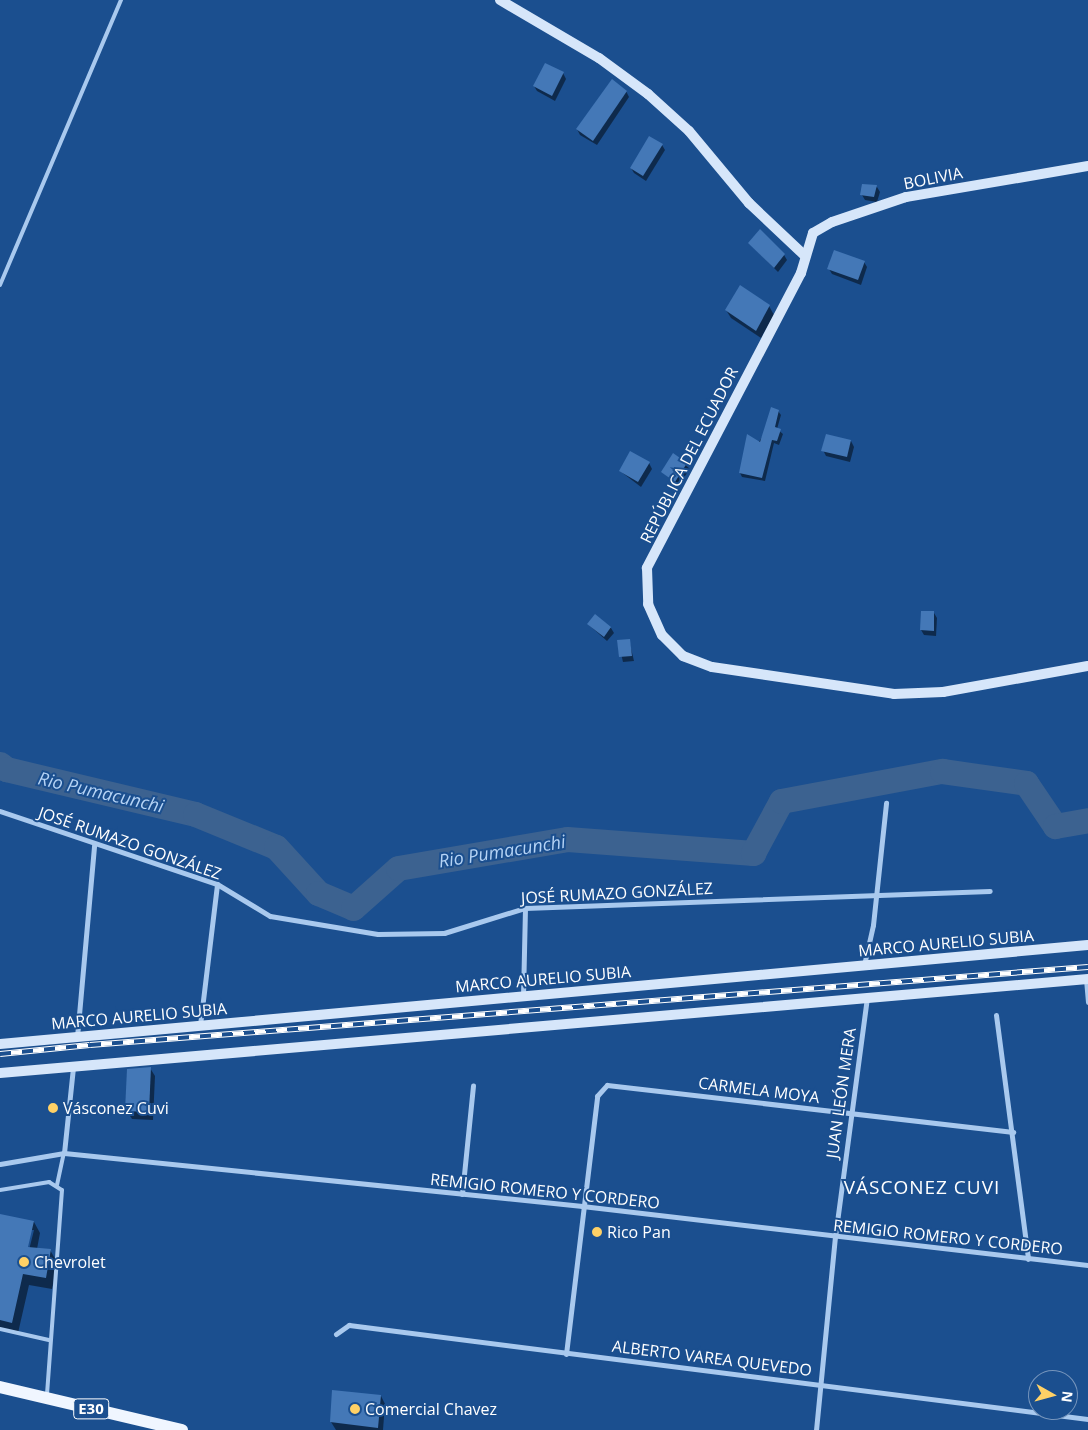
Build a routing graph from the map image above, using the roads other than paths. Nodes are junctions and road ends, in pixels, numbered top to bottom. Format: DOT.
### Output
graph roads {
  1 [pos="121,0"];
  2 [pos="500,0"];
  3 [pos="1088,166"];
  4 [pos="804,255"];
  5 [pos="0,285"];
  6 [pos="1088,666"];
  7 [pos="886,803"];
  8 [pos="0,812"];
  9 [pos="94,845"];
  10 [pos="217,884"];
  11 [pos="990,891"];
  12 [pos="876,894"];
  13 [pos="525,908"];
  14 [pos="1088,945"];
  15 [pos="864,965"];
  16 [pos="1087,979"];
  17 [pos="523,996"];
  18 [pos="866,998"];
  19 [pos="1088,1002"];
  20 [pos="996,1015"];
  21 [pos="200,1026"];
  22 [pos="76,1037"];
  23 [pos="0,1044"];
  24 [pos="73,1067"];
  25 [pos="0,1073"];
  26 [pos="473,1086"];
  27 [pos="851,1113"];
  28 [pos="1013,1132"];
  29 [pos="64,1153"];
  30 [pos="0,1164"];
  31 [pos="57,1185"];
  32 [pos="0,1190"];
  33 [pos="462,1194"];
  34 [pos="582,1206"];
  35 [pos="835,1237"];
  36 [pos="1028,1259"];
  37 [pos="1088,1265"];
  38 [pos="0,1329"];
  39 [pos="336,1334"];
  40 [pos="50,1340"];
  41 [pos="566,1354"];
  42 [pos="819,1383"];
  43 [pos="0,1387"];
  44 [pos="47,1398"];
  45 [pos="1088,1419"];
  46 [pos="182,1430"];
  47 [pos="816,1430"];
  1 -- 5 [label="lane"];
  2 -- 4 [label="main road"];
  3 -- 4 [label="main road, BOLIVIA"];
  4 -- 6 [label="main road, REPÚBLICA DEL ECUADOR"];
  7 -- 12 [label="street"];
  8 -- 9 [label="street, JOSÉ RUMAZO GONZÁLEZ"];
  9 -- 10 [label="street, JOSÉ RUMAZO GONZÁLEZ"];
  9 -- 22 [label="street"];
  10 -- 13 [label="street, JOSÉ RUMAZO GONZÁLEZ"];
  10 -- 21 [label="street"];
  11 -- 12 [label="street, JOSÉ RUMAZO GONZÁLEZ"];
  12 -- 13 [label="street, JOSÉ RUMAZO GONZÁLEZ"];
  12 -- 15 [label="street"];
  13 -- 17 [label="street"];
  14 -- 15 [label="main road, MARCO AURELIO SUBIA"];
  15 -- 17 [label="main road, MARCO AURELIO SUBIA"];
  16 -- 18 [label="main road"];
  16 -- 19 [label="street"];
  17 -- 21 [label="main road, MARCO AURELIO SUBIA"];
  18 -- 24 [label="main road"];
  18 -- 27 [label="street, JUAN LEÓN MERA"];
  20 -- 28 [label="street"];
  21 -- 22 [label="main road, MARCO AURELIO SUBIA"];
  22 -- 23 [label="main road, MARCO AURELIO SUBIA"];
  24 -- 25 [label="main road"];
  24 -- 29 [label="street"];
  26 -- 33 [label="street"];
  27 -- 28 [label="street, CARMELA MOYA"];
  27 -- 34 [label="street, CARMELA MOYA"];
  27 -- 35 [label="street, JUAN LEÓN MERA"];
  28 -- 36 [label="street"];
  29 -- 30 [label="street, REMIGIO ROMERO Y CORDERO"];
  29 -- 31 [label="lane"];
  29 -- 33 [label="street, REMIGIO ROMERO Y CORDERO"];
  31 -- 32 [label="lane"];
  31 -- 40 [label="lane"];
  33 -- 34 [label="street, REMIGIO ROMERO Y CORDERO"];
  34 -- 35 [label="street, REMIGIO ROMERO Y CORDERO"];
  34 -- 41 [label="street"];
  35 -- 36 [label="street, REMIGIO ROMERO Y CORDERO"];
  35 -- 42 [label="street, JUAN LEÓN MERA"];
  36 -- 37 [label="street, REMIGIO ROMERO Y CORDERO"];
  38 -- 40 [label="lane"];
  39 -- 41 [label="street, ALBERTO VAREA QUEVEDO"];
  40 -- 44 [label="lane"];
  41 -- 42 [label="street, ALBERTO VAREA QUEVEDO"];
  42 -- 45 [label="street, ALBERTO VAREA QUEVEDO"];
  42 -- 47 [label="street, JUAN LEÓN MERA"];
  43 -- 44 [label="main road, E30"];
  44 -- 46 [label="main road, E30"];
}
